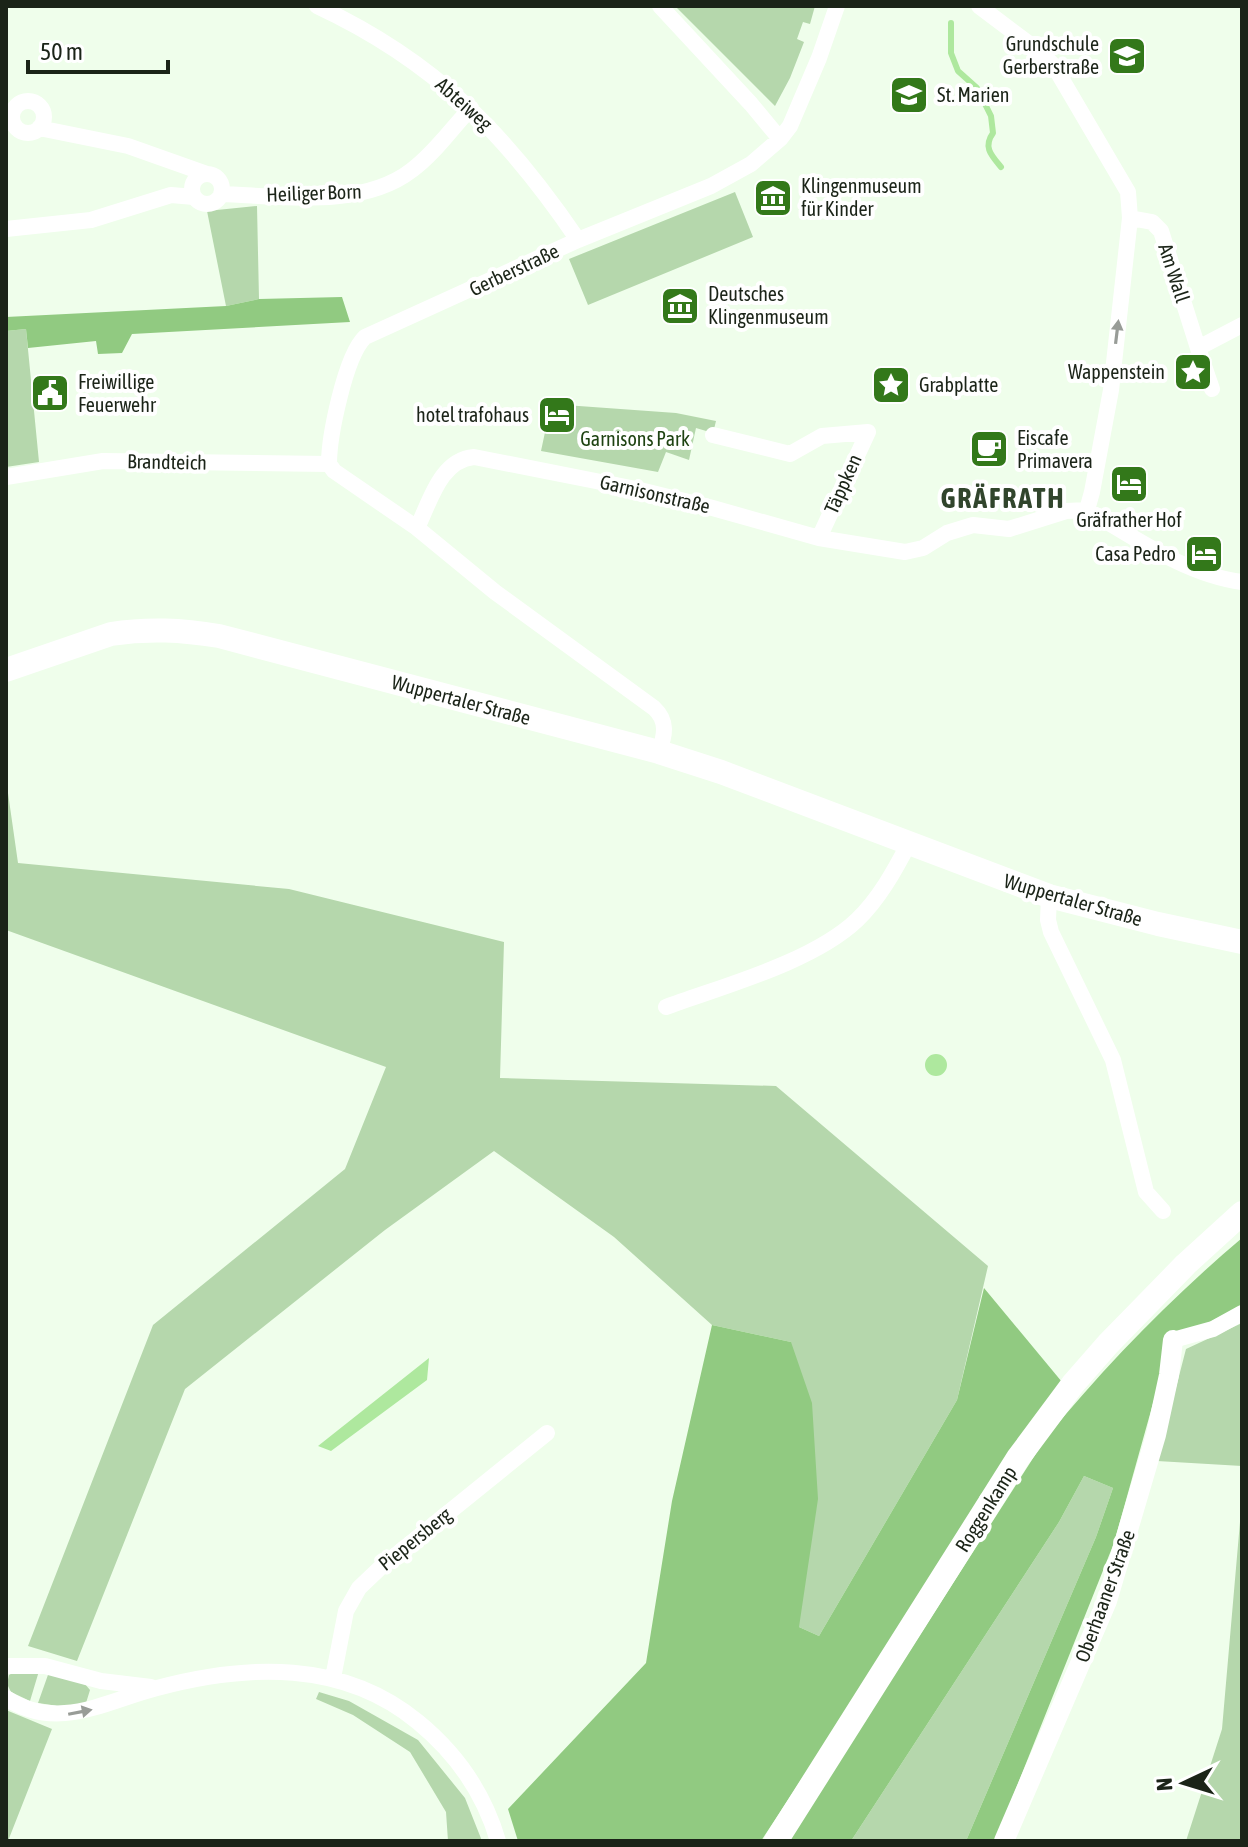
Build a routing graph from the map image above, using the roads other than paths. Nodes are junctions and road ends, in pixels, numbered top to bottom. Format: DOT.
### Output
graph roads {
  1 [pos="317,6"];
  2 [pos="660,6"];
  3 [pos="837,6"];
  4 [pos="979,6"];
  5 [pos="471,108"];
  6 [pos="39,128"];
  7 [pos="780,139"];
  8 [pos="207,174"];
  9 [pos="221,194"];
  10 [pos="194,197"];
  11 [pos="1130,218"];
  12 [pos="6,229"];
  13 [pos="578,240"];
  14 [pos="1242,325"];
  15 [pos="1202,347"];
  16 [pos="1212,389"];
  17 [pos="713,435"];
  18 [pos="329,464"];
  19 [pos="6,477"];
  20 [pos="1087,510"];
  21 [pos="417,528"];
  22 [pos="819,538"];
  23 [pos="1242,582"];
  24 [pos="6,670"];
  25 [pos="659,752"];
  26 [pos="909,843"];
  27 [pos="1049,896"];
  28 [pos="1242,942"];
  29 [pos="666,1007"];
  30 [pos="1163,1211"];
  31 [pos="1242,1213"];
  32 [pos="1242,1313"];
  33 [pos="1173,1340"];
  34 [pos="547,1433"];
  35 [pos="6,1666"];
  36 [pos="333,1678"];
  37 [pos="157,1688"];
  38 [pos="6,1698"];
  39 [pos="498,1841"];
  40 [pos="776,1841"];
  41 [pos="1004,1841"];
  1 -- 5 [label="street, Abteiweg"];
  2 -- 7 [label="street"];
  3 -- 7 [label="street, Gerberstraße"];
  4 -- 11 [label="street"];
  5 -- 9 [label="street, Heiliger Born"];
  5 -- 13 [label="street, Abteiweg"];
  6 -- 8 [label="street"];
  7 -- 13 [label="street, Gerberstraße"];
  8 -- 9 [label="street"];
  8 -- 10 [label="street"];
  9 -- 10 [label="street, Heiliger Born"];
  10 -- 12 [label="street, Heiliger Born"];
  11 -- 15 [label="street, Am Wall"];
  20 -- 11 [label="street, one-way"];
  13 -- 18 [label="street, Gerberstraße"];
  14 -- 15 [label="street"];
  15 -- 16 [label="street, Am Wall"];
  17 -- 22 [label="street, Täppken"];
  18 -- 19 [label="street, Brandteich"];
  18 -- 21 [label="street"];
  20 -- 22 [label="street, Garnisonstraße"];
  20 -- 23 [label="street"];
  21 -- 22 [label="street, Garnisonstraße"];
  21 -- 25 [label="street"];
  24 -- 25 [label="main road, Wuppertaler Straße"];
  25 -- 26 [label="main road, Wuppertaler Straße"];
  26 -- 27 [label="main road, Wuppertaler Straße"];
  26 -- 29 [label="street"];
  27 -- 28 [label="main road, Wuppertaler Straße"];
  27 -- 30 [label="street"];
  31 -- 40 [label="main road, Roggenkamp"];
  32 -- 33 [label="street"];
  33 -- 41 [label="street, Oberhaaner Straße"];
  34 -- 36 [label="street, Piepersberg"];
  35 -- 37 [label="street"];
  36 -- 37 [label="street"];
  36 -- 39 [label="street"];
  38 -- 37 [label="street, one-way"];
}
